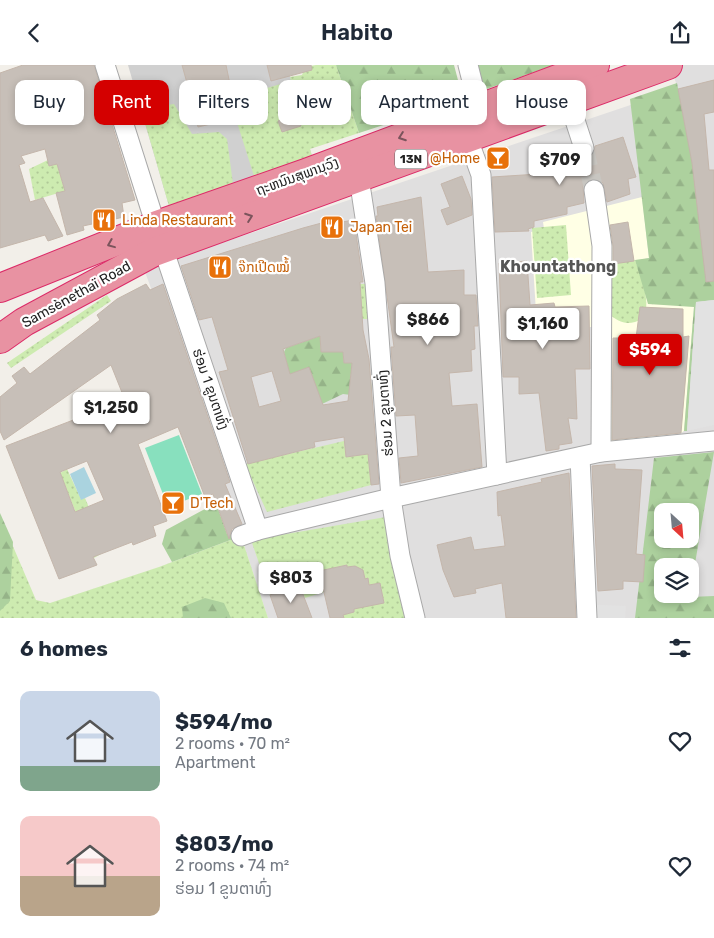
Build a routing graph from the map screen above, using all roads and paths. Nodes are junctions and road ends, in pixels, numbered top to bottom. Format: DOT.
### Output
graph roads {
  1 [pos="105,65"];
  2 [pos="468,65"];
  3 [pos="596,65"];
  4 [pos="668,65"];
  5 [pos="472,80"];
  6 [pos="569,80"];
  7 [pos="573,80"];
  8 [pos="497,122"];
  9 [pos="436,125"];
  10 [pos="578,125"];
  11 [pos="468,139"];
  12 [pos="584,148"];
  13 [pos="359,177"];
  14 [pos="594,190"];
  15 [pos="158,242"];
  16 [pos="0,288"];
  17 [pos="0,296"];
  18 [pos="24,322"];
  19 [pos="0,339"];
  20 [pos="714,441"];
  21 [pos="601,452"];
  22 [pos="580,457"];
  23 [pos="497,475"];
  24 [pos="391,498"];
  25 [pos="258,530"];
  26 [pos="240,536"];
  27 [pos="415,618"];
  28 [pos="587,618"];
  1 -- 15 [label="street, ຮ່ອມ 1 ຂູນຕາທົ່ງ"];
  2 -- 5 [label="street"];
  3 -- 6 [label="highway, ຖະຫນົນສຸພານຸວົງ / 13N"];
  4 -- 7 [label="highway, ຖະຫນົນສຸພານຸວົງ / 13N"];
  8 -- 11 [label="highway, ຖະຫນົນສຸພານຸວົງ / 13N"];
  9 -- 15 [label="highway, ຖະຫນົນສຸພານຸວົງ / 13N, one-way"];
  10 -- 12 [label="street"];
  11 -- 13 [label="highway, ຖະຫນົນສຸພານຸວົງ / 13N"];
  11 -- 23 [label="street"];
  15 -- 13 [label="highway, ຖະຫນົນສຸພານຸວົງ / 13N, one-way"];
  13 -- 24 [label="street, ຮ່ອມ 2 ຂູນຕາທົ່ງ"];
  14 -- 21 [label="street"];
  15 -- 16 [label="highway, ຖະຫນົນສຸພານຸວົງ / 13N, one-way"];
  15 -- 18 [label="highway, Samsènethaï Road / 13N"];
  15 -- 25 [label="street, ຮ່ອມ 1 ຂູນຕາທົ່ງ"];
  17 -- 18 [label="highway"];
  18 -- 19 [label="highway, Samsènethaï Road / 13N"];
  20 -- 21 [label="street"];
  21 -- 22 [label="street"];
  22 -- 23 [label="street"];
  22 -- 28 [label="street"];
  23 -- 24 [label="street"];
  24 -- 25 [label="street"];
  24 -- 27 [label="street, ຮ່ອມ 2 ຂູນຕາທົ່ງ"];
  25 -- 26 [label="street"];
}
